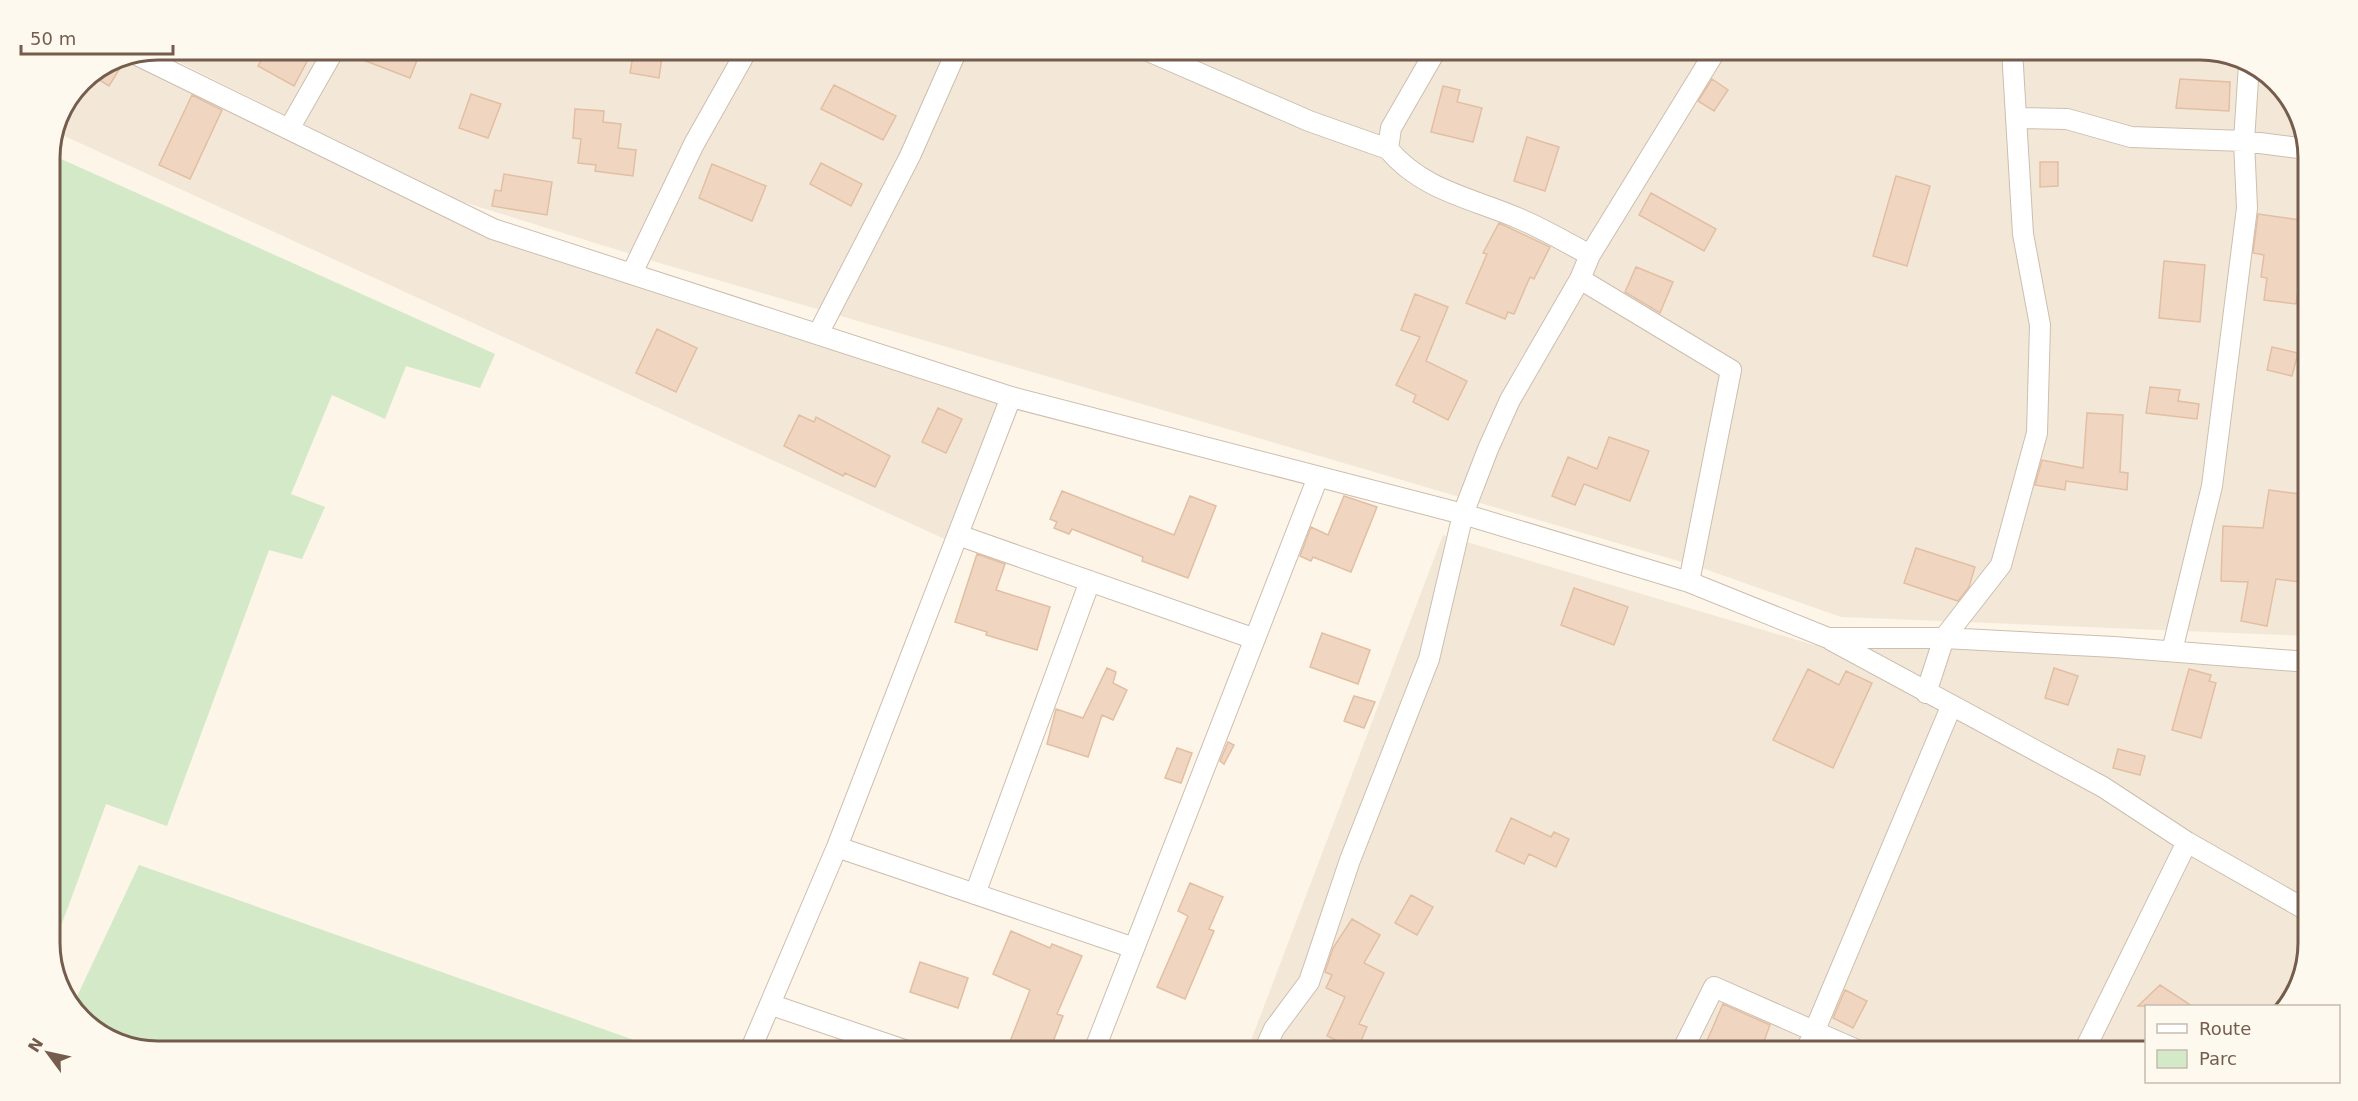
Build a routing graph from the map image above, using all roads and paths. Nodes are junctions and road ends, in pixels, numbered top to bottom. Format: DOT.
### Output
graph roads {
  1 [pos="328,60"];
  2 [pos="741,60"];
  3 [pos="953,60"];
  4 [pos="1169,60"];
  5 [pos="1430,60"];
  6 [pos="1710,60"];
  7 [pos="2013,60"];
  8 [pos="149,61"];
  9 [pos="2248,73"];
  10 [pos="2016,118"];
  11 [pos="289,129"];
  12 [pos="2244,141"];
  13 [pos="2297,148"];
  14 [pos="1388,149"];
  15 [pos="1590,255"];
  16 [pos="632,273"];
  17 [pos="1580,279"];
  18 [pos="818,334"];
  19 [pos="1011,397"];
  20 [pos="1318,477"];
  21 [pos="1463,514"];
  22 [pos="958,535"];
  23 [pos="1090,581"];
  24 [pos="1689,582"];
  25 [pos="1828,638"];
  26 [pos="1944,638"];
  27 [pos="1255,639"];
  28 [pos="2172,651"];
  29 [pos="2298,661"];
  30 [pos="1926,693"];
  31 [pos="1951,706"];
  32 [pos="2187,842"];
  33 [pos="837,847"];
  34 [pos="975,894"];
  35 [pos="2298,905"];
  36 [pos="1134,948"];
  37 [pos="772,1005"];
  38 [pos="1815,1030"];
  39 [pos="755,1041"];
  40 [pos="875,1041"];
  41 [pos="1098,1041"];
  42 [pos="1269,1041"];
  43 [pos="1687,1041"];
  44 [pos="1810,1041"];
  45 [pos="1837,1041"];
  46 [pos="2089,1041"];
  1 -- 11 [label="street"];
  2 -- 16 [label="street"];
  3 -- 18 [label="street"];
  4 -- 14 [label="street"];
  5 -- 14 [label="street"];
  6 -- 15 [label="street"];
  7 -- 10 [label="street"];
  8 -- 11 [label="street"];
  9 -- 12 [label="street"];
  10 -- 12 [label="street"];
  10 -- 26 [label="street"];
  11 -- 16 [label="street"];
  12 -- 13 [label="street"];
  12 -- 28 [label="street"];
  14 -- 15 [label="street"];
  15 -- 17 [label="street"];
  16 -- 18 [label="street"];
  17 -- 21 [label="street"];
  17 -- 24 [label="street"];
  18 -- 19 [label="street"];
  19 -- 20 [label="street"];
  19 -- 22 [label="street"];
  20 -- 21 [label="street"];
  20 -- 27 [label="street"];
  21 -- 24 [label="street"];
  21 -- 42 [label="street"];
  22 -- 23 [label="street"];
  22 -- 33 [label="street"];
  23 -- 27 [label="street"];
  23 -- 34 [label="street"];
  24 -- 25 [label="street"];
  25 -- 26 [label="street"];
  25 -- 30 [label="street"];
  26 -- 28 [label="street"];
  26 -- 30 [label="street"];
  27 -- 36 [label="street"];
  28 -- 29 [label="street"];
  30 -- 31 [label="street"];
  31 -- 32 [label="street"];
  31 -- 38 [label="street"];
  32 -- 35 [label="street"];
  32 -- 46 [label="street"];
  33 -- 34 [label="street"];
  33 -- 37 [label="street"];
  34 -- 36 [label="street"];
  36 -- 41 [label="street"];
  37 -- 39 [label="street"];
  37 -- 40 [label="street"];
  38 -- 43 [label="street"];
  38 -- 44 [label="street"];
  38 -- 45 [label="street"];
}
